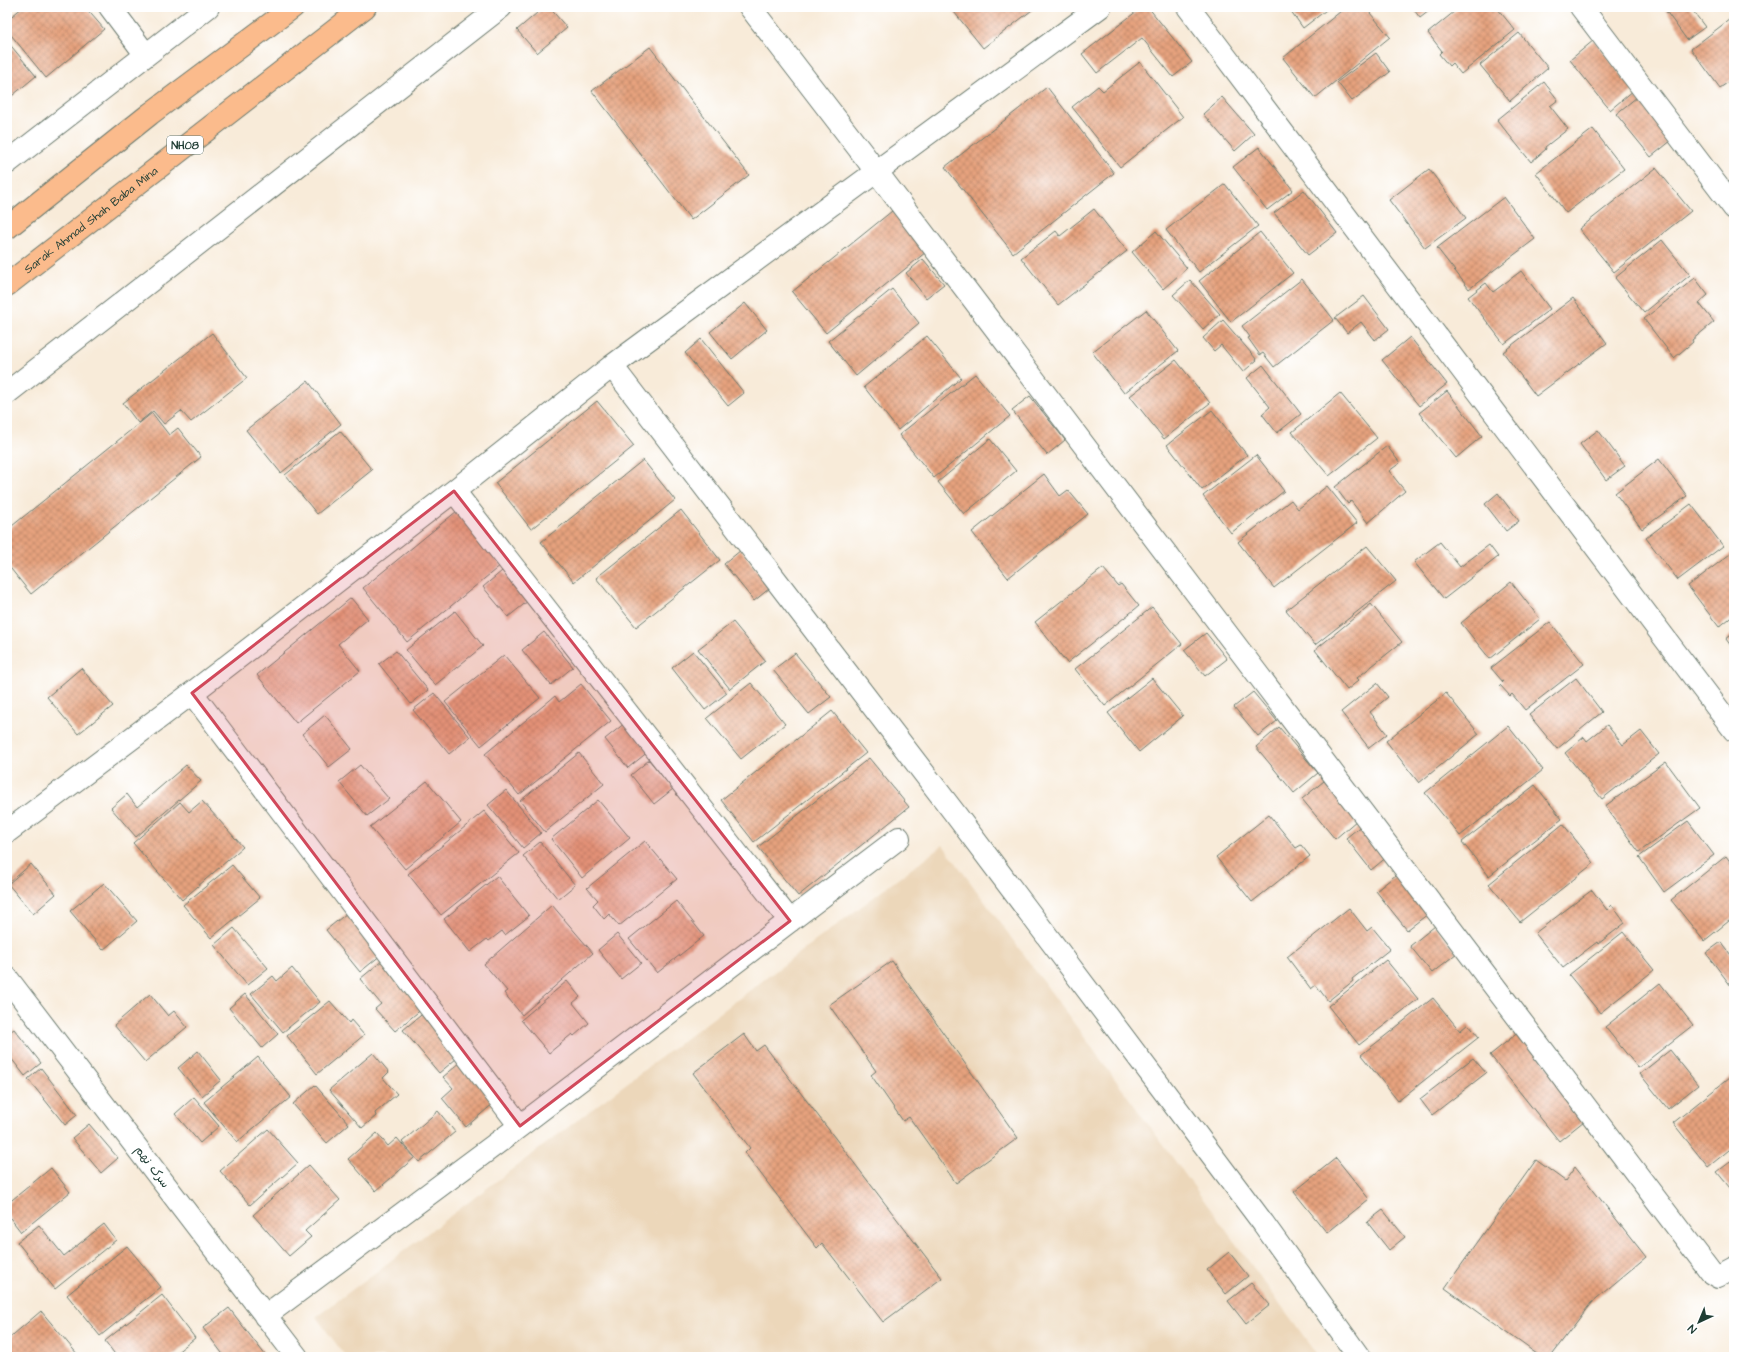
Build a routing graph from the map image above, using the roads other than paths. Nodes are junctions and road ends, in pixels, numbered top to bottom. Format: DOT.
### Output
graph roads {
  1 [pos="110,7"];
  2 [pos="208,7"];
  3 [pos="293,7"];
  4 [pos="365,7"];
  5 [pos="501,7"];
  6 [pos="750,7"];
  7 [pos="1100,7"];
  8 [pos="1188,7"];
  9 [pos="1581,7"];
  10 [pos="146,55"];
  11 [pos="7,163"];
  12 [pos="876,171"];
  13 [pos="1734,208"];
  14 [pos="7,228"];
  15 [pos="7,285"];
  16 [pos="612,366"];
  17 [pos="7,393"];
  18 [pos="454,491"];
  19 [pos="192,693"];
  20 [pos="1734,730"];
  21 [pos="7,832"];
  22 [pos="899,838"];
  23 [pos="790,921"];
  24 [pos="7,978"];
  25 [pos="520,1126"];
  26 [pos="1734,1269"];
  27 [pos="265,1316"];
  28 [pos="296,1357"];
  29 [pos="1358,1357"];
  1 -- 10 [label="street"];
  2 -- 10 [label="street"];
  3 -- 14 [label="highway"];
  4 -- 15 [label="highway, Sarak Ahmad Shah Baba Mina / NH08"];
  5 -- 17 [label="street"];
  6 -- 12 [label="street"];
  7 -- 12 [label="street"];
  8 -- 20 [label="street"];
  9 -- 13 [label="street"];
  10 -- 11 [label="street"];
  12 -- 16 [label="street"];
  12 -- 26 [label="street"];
  16 -- 18 [label="street"];
  16 -- 29 [label="street"];
  18 -- 19 [label="street"];
  18 -- 23 [label="street"];
  19 -- 21 [label="street"];
  19 -- 25 [label="street"];
  22 -- 23 [label="street"];
  23 -- 25 [label="street"];
  24 -- 27 [label="street, سرک نهم"];
  25 -- 27 [label="street"];
  27 -- 28 [label="street, سرک نهم"];
}
